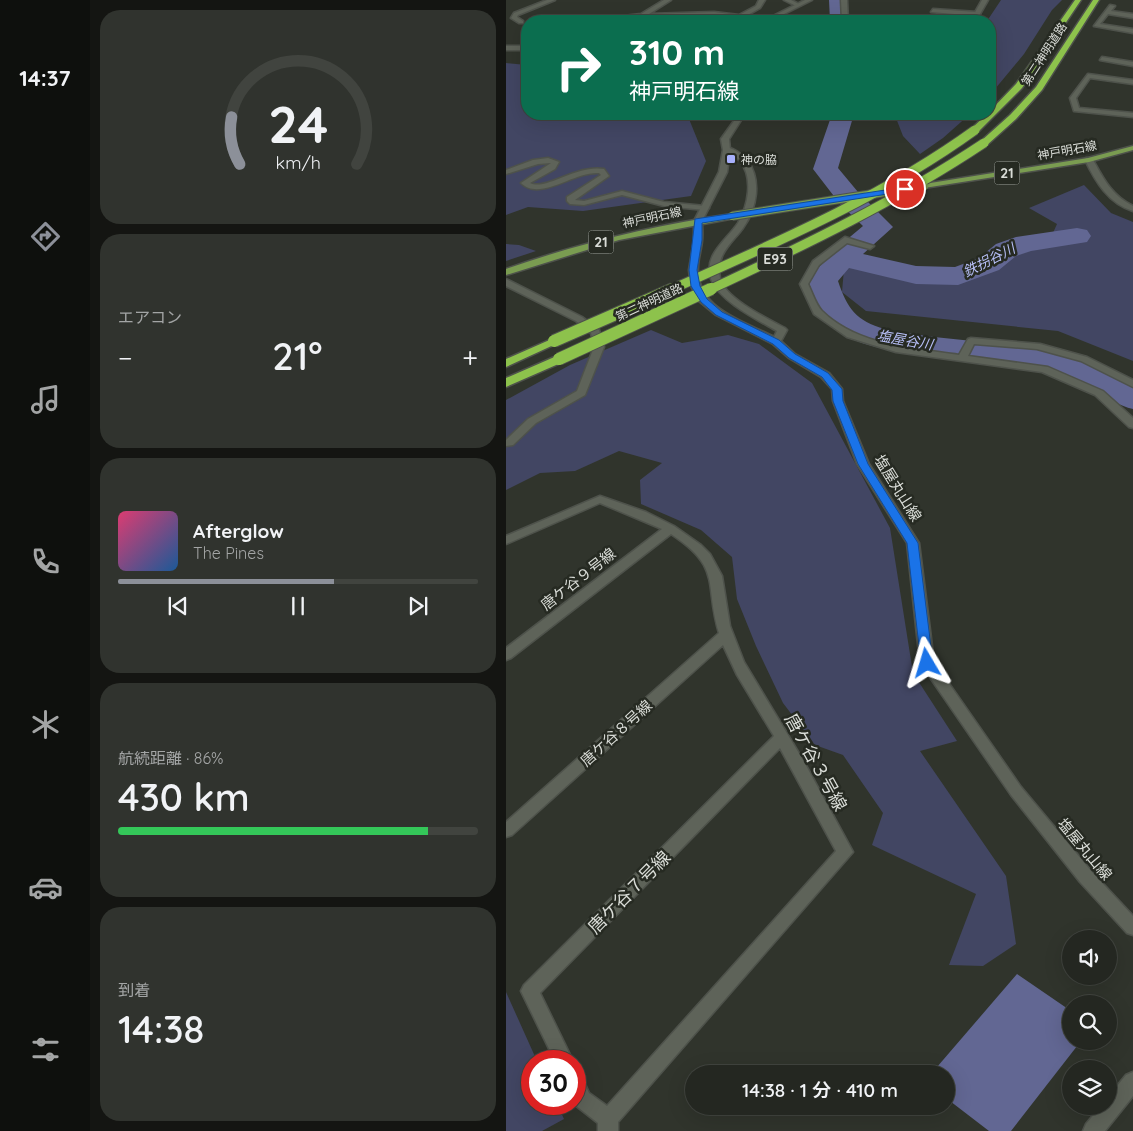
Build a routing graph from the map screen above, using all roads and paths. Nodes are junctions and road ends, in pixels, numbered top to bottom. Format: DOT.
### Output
graph roads {
  1 [pos="552,0"];
  2 [pos="668,0"];
  3 [pos="762,0"];
  4 [pos="787,0"];
  5 [pos="809,0"];
  6 [pos="844,0"];
  7 [pos="985,0"];
  8 [pos="1078,0"];
  9 [pos="1096,0"];
  10 [pos="1101,0"];
  11 [pos="798,5"];
  12 [pos="1112,6"];
  13 [pos="933,11"];
  14 [pos="1107,12"];
  15 [pos="977,14"];
  16 [pos="1086,14"];
  17 [pos="647,15"];
  18 [pos="699,15"];
  19 [pos="720,15"];
  20 [pos="743,15"];
  21 [pos="779,15"];
  22 [pos="845,15"];
  23 [pos="1133,16"];
  24 [pos="521,21"];
  25 [pos="521,22"];
  26 [pos="506,24"];
  27 [pos="1133,31"];
  28 [pos="506,48"];
  29 [pos="521,48"];
  30 [pos="1102,59"];
  31 [pos="1133,64"];
  32 [pos="1133,82"];
  33 [pos="996,108"];
  34 [pos="1133,115"];
  35 [pos="738,120"];
  36 [pos="984,120"];
  37 [pos="1133,148"];
  38 [pos="727,149"];
  39 [pos="1089,160"];
  40 [pos="506,172"];
  41 [pos="705,208"];
  42 [pos="1133,209"];
  43 [pos="698,221"];
  44 [pos="870,246"];
  45 [pos="506,272"];
  46 [pos="506,282"];
  47 [pos="776,342"];
  48 [pos="962,358"];
  49 [pos="506,363"];
  50 [pos="506,383"];
  51 [pos="1133,384"];
  52 [pos="1133,426"];
  53 [pos="509,443"];
  54 [pos="670,529"];
  55 [pos="506,540"];
  56 [pos="725,635"];
  57 [pos="506,655"];
  58 [pos="782,737"];
  59 [pos="506,831"];
  60 [pos="1133,928"];
  61 [pos="559,1050"];
  62 [pos="1133,1081"];
  63 [pos="586,1103"];
  64 [pos="608,1125"];
  65 [pos="1093,1131"];
  1 -- 24 [label="street"];
  2 -- 17 [label="street"];
  3 -- 20 [label="street"];
  4 -- 11 [label="street"];
  5 -- 11 [label="street"];
  6 -- 22 [label="street"];
  7 -- 15 [label="street"];
  8 -- 33 [label="highway, 第二神明道路 / E93, bridge"];
  9 -- 16 [label="highway, 第二神明道路 / E93"];
  10 -- 16 [label="highway"];
  11 -- 21 [label="street"];
  12 -- 14 [label="street"];
  13 -- 15 [label="street"];
  14 -- 23 [label="street"];
  14 -- 27 [label="street"];
  16 -- 50 [label="highway, 第二神明道路 / E93, bridge"];
  18 -- 19 [label="street"];
  25 -- 26 [label="street"];
  28 -- 29 [label="street"];
  30 -- 31 [label="street"];
  32 -- 34 [label="street"];
  35 -- 38 [label="street, 塩屋丸山線"];
  36 -- 49 [label="highway, 第二神明道路 / E93, bridge"];
  37 -- 39 [label="main road, 神戸明石線 / 21"];
  38 -- 41 [label="street, 塩屋丸山線"];
  38 -- 47 [label="street"];
  39 -- 42 [label="street"];
  39 -- 43 [label="main road, 神戸明石線 / 21, bridge"];
  40 -- 41 [label="street"];
  41 -- 43 [label="street, 塩屋丸山線"];
  43 -- 45 [label="main road, 神戸明石線 / 21"];
  43 -- 47 [label="street, 塩屋丸山線"];
  44 -- 48 [label="street"];
  46 -- 53 [label="street"];
  47 -- 60 [label="street, 塩屋丸山線"];
  48 -- 51 [label="street"];
  48 -- 52 [label="street"];
  54 -- 55 [label="street, 唐ケ谷３号線"];
  54 -- 56 [label="street, 唐ケ谷３号線"];
  54 -- 57 [label="street, 唐ケ谷９号線"];
  56 -- 58 [label="street, 唐ケ谷３号線"];
  56 -- 59 [label="street, 唐ケ谷８号線"];
  58 -- 61 [label="street, 唐ケ谷７号線"];
  58 -- 64 [label="street, 唐ケ谷３号線"];
  62 -- 65 [label="street"];
  63 -- 64 [label="street"];
}
